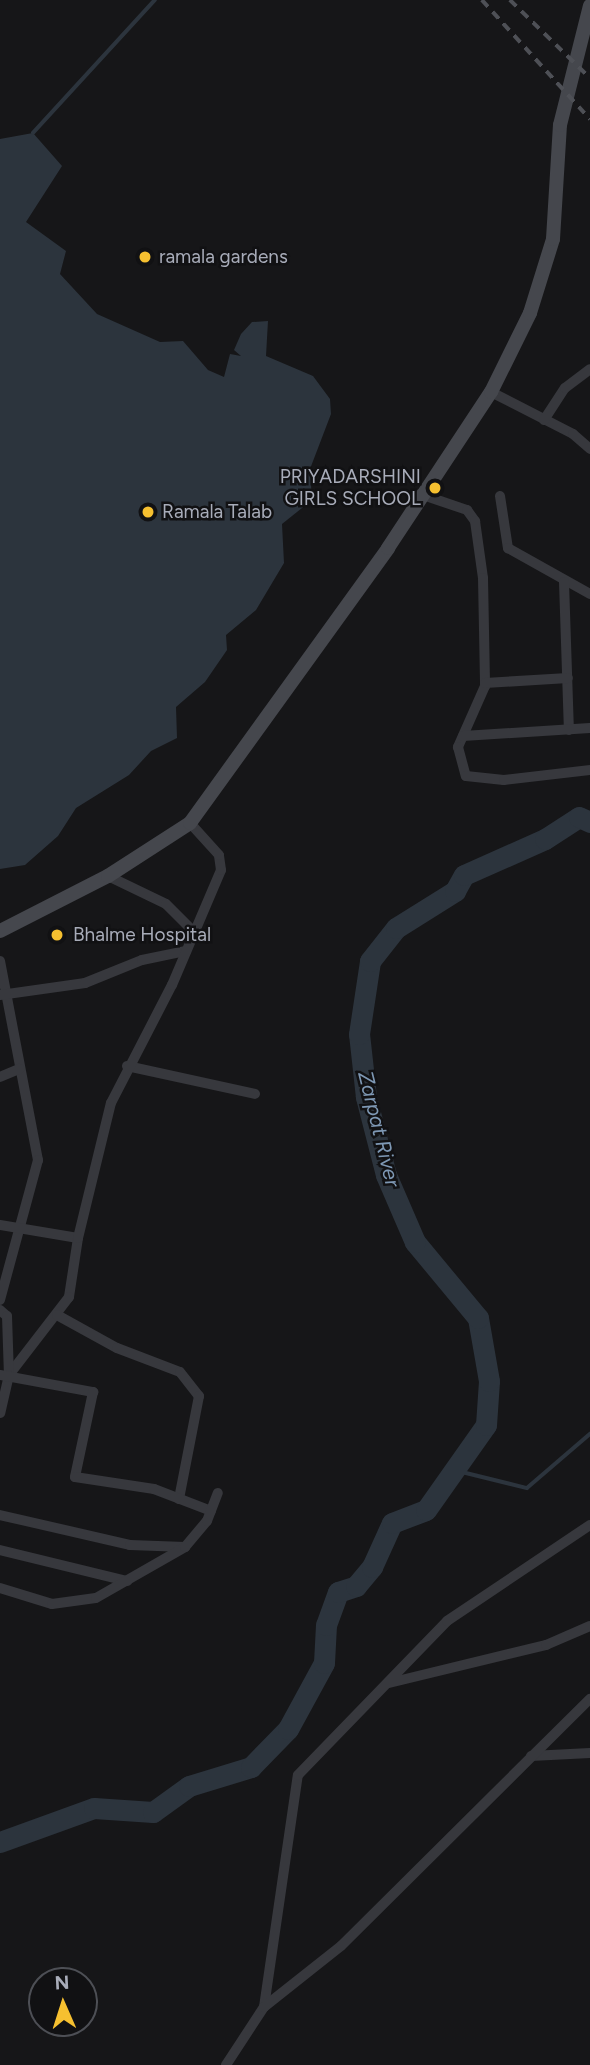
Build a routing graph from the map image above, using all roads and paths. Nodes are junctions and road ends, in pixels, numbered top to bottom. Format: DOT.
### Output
graph roads {
  1 [pos="590,6"];
  2 [pos="589,371"];
  3 [pos="491,392"];
  4 [pos="544,420"];
  5 [pos="590,449"];
  6 [pos="419,494"];
  7 [pos="500,496"];
  8 [pos="564,582"];
  9 [pos="590,594"];
  10 [pos="568,678"];
  11 [pos="485,683"];
  12 [pos="590,728"];
  13 [pos="569,730"];
  14 [pos="463,736"];
  15 [pos="590,770"];
  16 [pos="190,823"];
  17 [pos="108,876"];
  18 [pos="0,931"];
  19 [pos="194,932"];
  20 [pos="186,951"];
  21 [pos="0,961"];
  22 [pos="5,995"];
  23 [pos="127,1066"];
  24 [pos="19,1069"];
  25 [pos="0,1077"];
  26 [pos="255,1094"];
  27 [pos="0,1225"];
  28 [pos="21,1229"];
  29 [pos="78,1238"];
  30 [pos="0,1300"];
  31 [pos="0,1310"];
  32 [pos="57,1315"];
  33 [pos="4,1375"];
  34 [pos="0,1413"];
  35 [pos="218,1493"];
  36 [pos="179,1499"];
  37 [pos="211,1511"];
  38 [pos="0,1515"];
  39 [pos="590,1525"];
  40 [pos="185,1547"];
  41 [pos="0,1550"];
  42 [pos="127,1581"];
  43 [pos="0,1588"];
  44 [pos="590,1626"];
  45 [pos="388,1683"];
  46 [pos="590,1699"];
  47 [pos="590,1753"];
  48 [pos="531,1756"];
  49 [pos="264,2007"];
  50 [pos="226,2065"];
  1 -- 3 [label="street"];
  2 -- 4 [label="street"];
  3 -- 4 [label="street"];
  3 -- 6 [label="street"];
  4 -- 5 [label="street"];
  6 -- 11 [label="street"];
  6 -- 16 [label="street"];
  7 -- 8 [label="street"];
  8 -- 9 [label="street"];
  8 -- 10 [label="street"];
  10 -- 11 [label="street"];
  10 -- 13 [label="street"];
  11 -- 14 [label="street"];
  12 -- 13 [label="street"];
  13 -- 14 [label="street"];
  14 -- 15 [label="street"];
  16 -- 17 [label="street"];
  16 -- 19 [label="street"];
  17 -- 18 [label="street"];
  17 -- 19 [label="street"];
  19 -- 20 [label="street"];
  20 -- 22 [label="street"];
  20 -- 23 [label="street"];
  21 -- 22 [label="street"];
  22 -- 24 [label="street"];
  23 -- 26 [label="street"];
  23 -- 29 [label="street"];
  24 -- 25 [label="street"];
  24 -- 28 [label="street"];
  27 -- 28 [label="street"];
  28 -- 29 [label="street"];
  28 -- 30 [label="street"];
  29 -- 32 [label="street"];
  31 -- 33 [label="street"];
  32 -- 33 [label="street"];
  32 -- 36 [label="street"];
  33 -- 34 [label="street"];
  33 -- 36 [label="street"];
  35 -- 37 [label="street"];
  36 -- 37 [label="street"];
  37 -- 40 [label="street"];
  38 -- 40 [label="street"];
  39 -- 45 [label="street"];
  40 -- 42 [label="street"];
  41 -- 42 [label="street"];
  42 -- 43 [label="street"];
  44 -- 45 [label="street"];
  45 -- 49 [label="street"];
  46 -- 48 [label="street"];
  47 -- 48 [label="street"];
  48 -- 49 [label="street"];
  49 -- 50 [label="street"];
}
